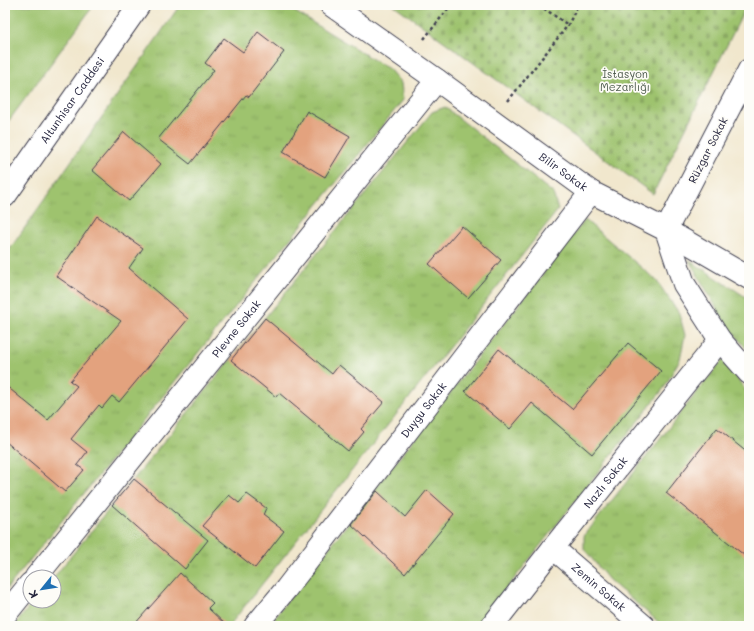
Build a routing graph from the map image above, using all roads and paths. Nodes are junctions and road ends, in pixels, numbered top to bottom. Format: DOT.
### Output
graph roads {
  1 [pos="140,5"];
  2 [pos="331,5"];
  3 [pos="451,5"];
  4 [pos="539,5"];
  5 [pos="578,5"];
  6 [pos="568,25"];
  7 [pos="408,59"];
  8 [pos="749,70"];
  9 [pos="437,80"];
  10 [pos="492,120"];
  11 [pos="591,192"];
  12 [pos="5,196"];
  13 [pos="666,230"];
  14 [pos="749,278"];
  15 [pos="720,340"];
  16 [pos="749,373"];
  17 [pos="553,548"];
  18 [pos="42,569"];
  19 [pos="22,594"];
  20 [pos="5,615"];
  21 [pos="255,626"];
  22 [pos="492,626"];
  23 [pos="644,626"];
  1 -- 12 [label="street, Altunhisar Caddesi"];
  2 -- 7 [label="street, Bilir Sokak"];
  3 -- 7 [label="path"];
  4 -- 6 [label="path"];
  5 -- 6 [label="path"];
  6 -- 10 [label="path"];
  7 -- 9 [label="street, Bilir Sokak"];
  8 -- 13 [label="street, Rüzgar Sokak"];
  9 -- 10 [label="street, Bilir Sokak"];
  9 -- 18 [label="street, Plevne Sokak"];
  10 -- 11 [label="street, Bilir Sokak"];
  11 -- 13 [label="street, Bilir Sokak"];
  11 -- 21 [label="street, Duygu Sokak"];
  13 -- 14 [label="street, Bilir Sokak"];
  13 -- 15 [label="street"];
  15 -- 16 [label="street"];
  15 -- 17 [label="street, Nazlı Sokak"];
  17 -- 22 [label="street, Nazlı Sokak"];
  17 -- 23 [label="street, Zemin Sokak"];
  19 -- 20 [label="street"];
}
